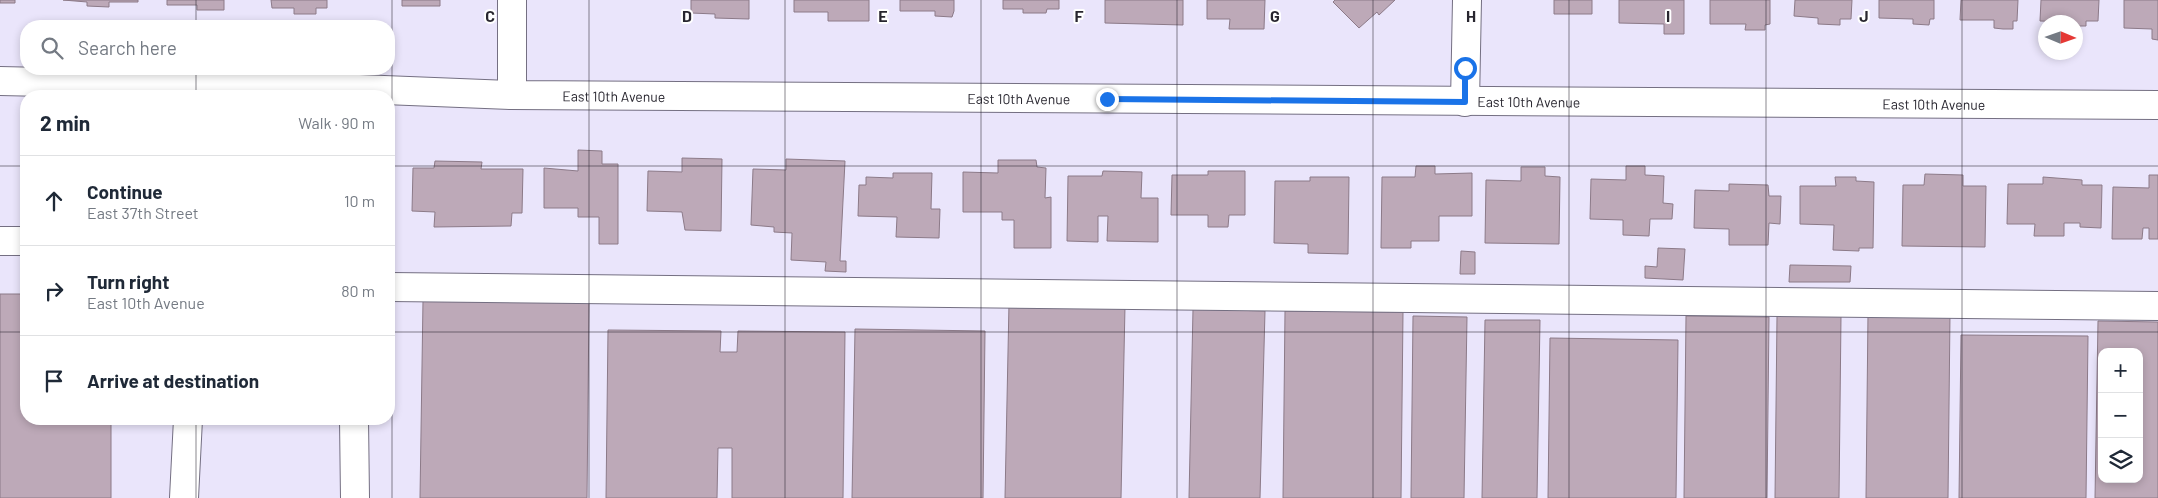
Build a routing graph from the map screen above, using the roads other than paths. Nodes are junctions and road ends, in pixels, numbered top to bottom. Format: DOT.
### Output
graph roads {
  1 [pos="512,0"];
  2 [pos="1467,0"];
  3 [pos="0,81"];
  4 [pos="294,90"];
  5 [pos="395,93"];
  6 [pos="512,95"];
  7 [pos="1465,102"];
  8 [pos="2158,105"];
  9 [pos="0,241"];
  10 [pos="20,241"];
  11 [pos="395,287"];
  12 [pos="2158,306"];
  13 [pos="188,425"];
  14 [pos="354,425"];
  15 [pos="184,498"];
  16 [pos="355,498"];
  1 -- 6 [label="street"];
  2 -- 7 [label="street"];
  3 -- 4 [label="street, East 10th Avenue"];
  5 -- 6 [label="street, East 10th Avenue"];
  6 -- 7 [label="street, East 10th Avenue"];
  7 -- 8 [label="street, East 10th Avenue"];
  9 -- 10 [label="street"];
  11 -- 12 [label="street"];
  13 -- 15 [label="street"];
  14 -- 16 [label="street"];
}
